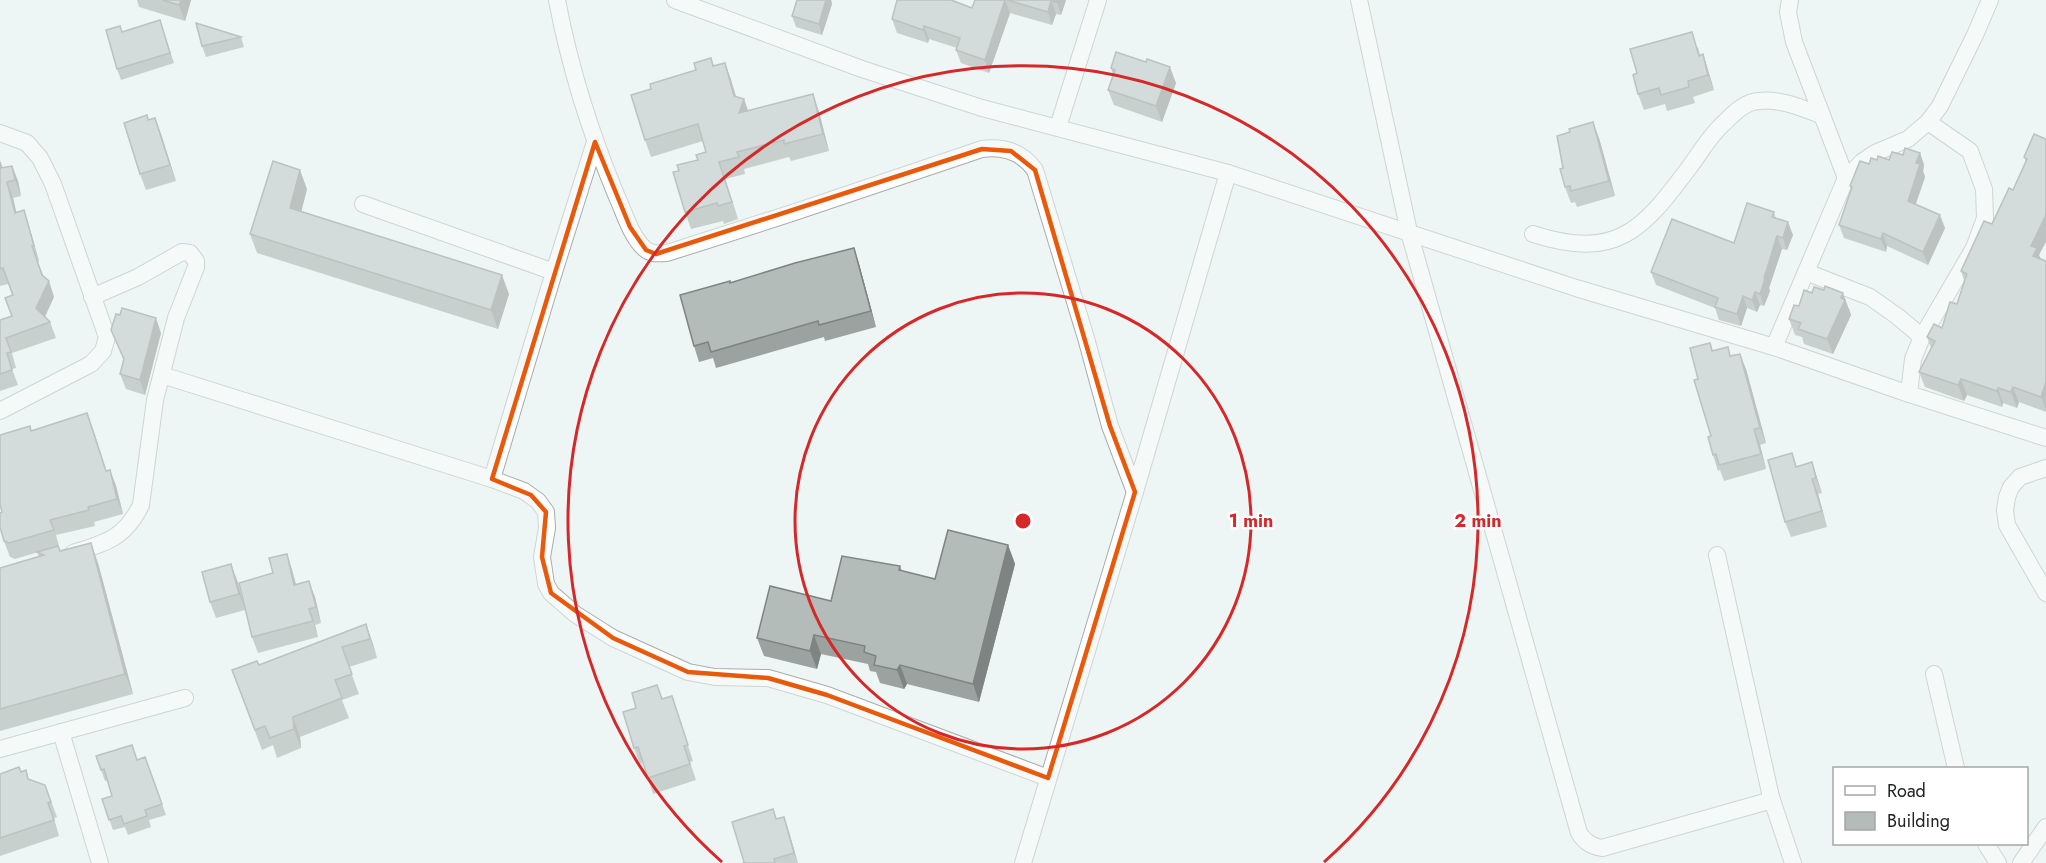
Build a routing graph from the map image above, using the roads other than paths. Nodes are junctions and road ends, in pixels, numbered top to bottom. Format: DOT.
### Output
graph roads {
  1 [pos="557,0"];
  2 [pos="675,0"];
  3 [pos="1098,0"];
  4 [pos="1359,0"];
  5 [pos="1790,0"];
  6 [pos="1990,0"];
  7 [pos="1822,115"];
  8 [pos="1928,123"];
  9 [pos="1058,127"];
  10 [pos="0,133"];
  11 [pos="595,142"];
  12 [pos="1228,173"];
  13 [pos="1846,178"];
  14 [pos="363,204"];
  15 [pos="1409,232"];
  16 [pos="1533,234"];
  17 [pos="554,272"];
  18 [pos="1806,272"];
  19 [pos="92,297"];
  20 [pos="1922,337"];
  21 [pos="1774,347"];
  22 [pos="162,375"];
  23 [pos="1909,394"];
  24 [pos="0,411"];
  25 [pos="2046,438"];
  26 [pos="2046,468"];
  27 [pos="492,479"];
  28 [pos="1135,492"];
  29 [pos="1717,555"];
  30 [pos="52,559"];
  31 [pos="2046,593"];
  32 [pos="1934,674"];
  33 [pos="185,698"];
  34 [pos="61,732"];
  35 [pos="0,748"];
  36 [pos="1956,767"];
  37 [pos="1048,778"];
  38 [pos="1772,800"];
  39 [pos="2046,827"];
  40 [pos="1987,845"];
  41 [pos="1604,855"];
  42 [pos="100,863"];
  43 [pos="1023,863"];
  44 [pos="1793,863"];
  45 [pos="1998,863"];
  46 [pos="2021,863"];
  1 -- 11 [label="street"];
  2 -- 9 [label="street"];
  3 -- 9 [label="street"];
  4 -- 15 [label="street"];
  5 -- 7 [label="street"];
  6 -- 8 [label="street"];
  7 -- 13 [label="street"];
  7 -- 16 [label="street"];
  8 -- 13 [label="street"];
  8 -- 20 [label="street"];
  9 -- 12 [label="street"];
  10 -- 19 [label="street"];
  11 -- 17 [label="street"];
  11 -- 28 [label="street"];
  12 -- 15 [label="street"];
  12 -- 28 [label="street"];
  13 -- 18 [label="street"];
  14 -- 17 [label="street"];
  15 -- 21 [label="street"];
  15 -- 41 [label="street"];
  17 -- 27 [label="street"];
  18 -- 20 [label="street"];
  18 -- 21 [label="street"];
  19 -- 22 [label="street"];
  19 -- 24 [label="street"];
  20 -- 23 [label="street"];
  21 -- 23 [label="street"];
  22 -- 27 [label="street"];
  22 -- 30 [label="street"];
  23 -- 25 [label="street"];
  26 -- 31 [label="street"];
  27 -- 37 [label="street"];
  28 -- 37 [label="street"];
  29 -- 38 [label="street"];
  32 -- 36 [label="street"];
  33 -- 34 [label="street"];
  34 -- 35 [label="street"];
  34 -- 42 [label="street"];
  37 -- 43 [label="street"];
  38 -- 41 [label="street"];
  38 -- 44 [label="street"];
  39 -- 46 [label="street"];
  40 -- 45 [label="street"];
}
